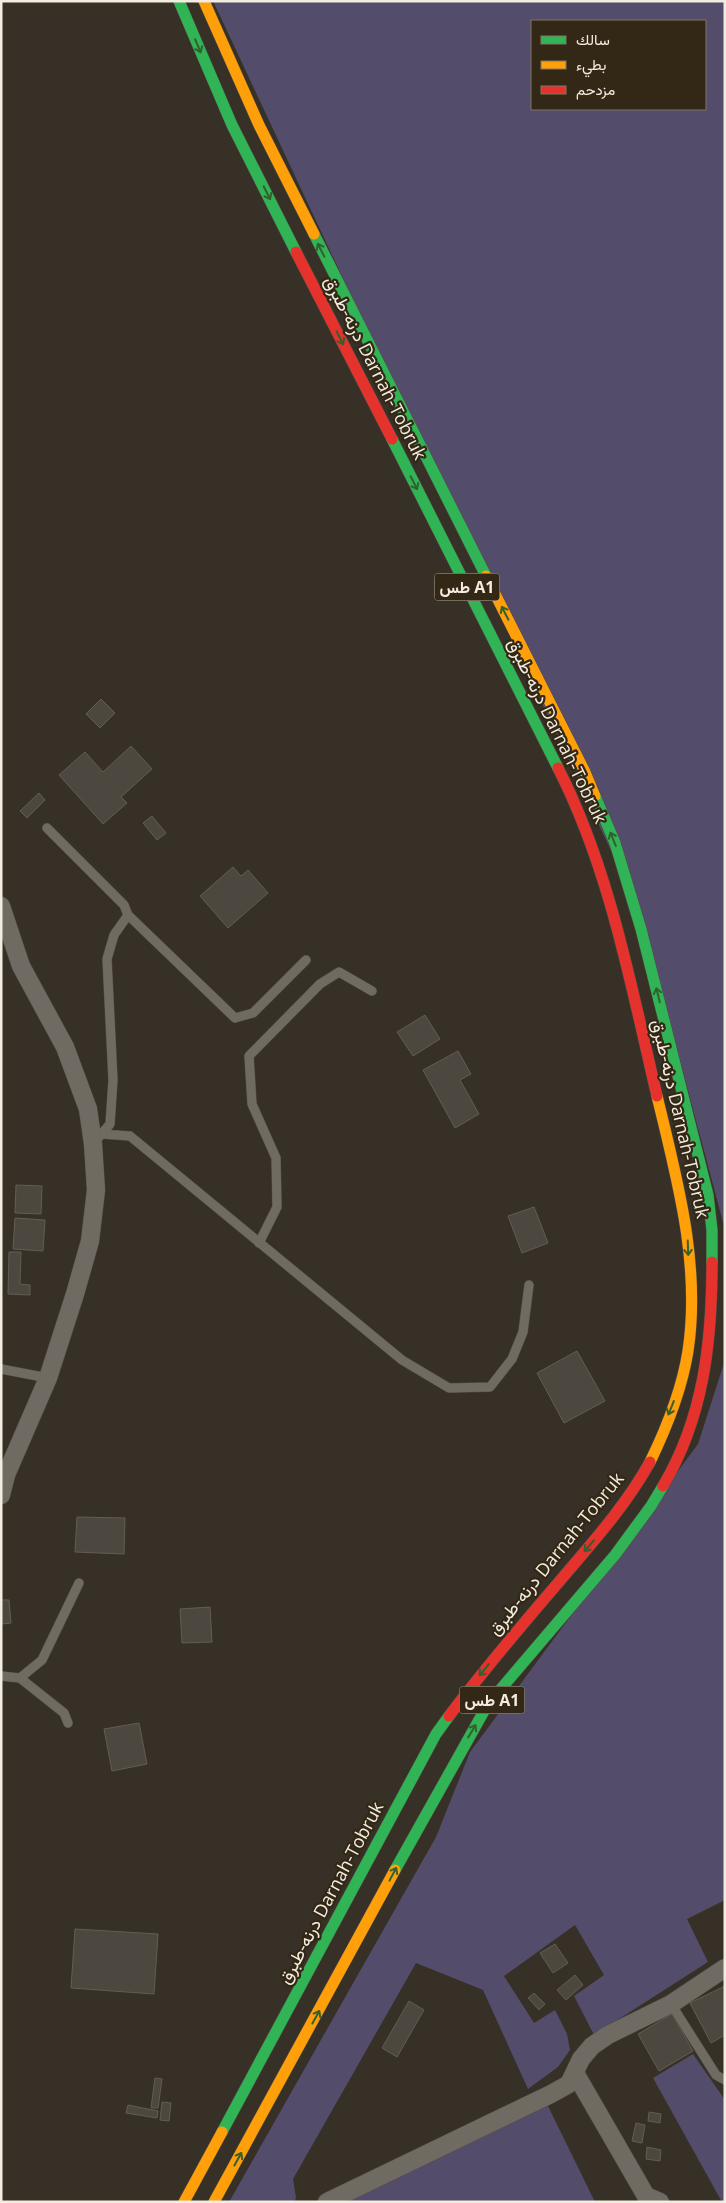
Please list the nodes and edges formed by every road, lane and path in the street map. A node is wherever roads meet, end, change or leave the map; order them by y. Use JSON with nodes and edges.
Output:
{"nodes":[{"id":1,"x":179,"y":1,"type":"edge"},
{"id":2,"x":204,"y":1,"type":"edge"},
{"id":3,"x":47,"y":828,"type":"dead end"},
{"id":4,"x":1,"y":906,"type":"edge"},
{"id":5,"x":128,"y":915,"type":"junction"},
{"id":6,"x":306,"y":960,"type":"dead end"},
{"id":7,"x":372,"y":991,"type":"dead end"},
{"id":8,"x":97,"y":1139,"type":"junction"},
{"id":9,"x":259,"y":1243,"type":"junction"},
{"id":10,"x":529,"y":1285,"type":"dead end"},
{"id":11,"x":1,"y":1369,"type":"edge"},
{"id":12,"x":48,"y":1378,"type":"junction"},
{"id":13,"x":1,"y":1495,"type":"edge"},
{"id":14,"x":79,"y":1583,"type":"dead end"},
{"id":15,"x":1,"y":1676,"type":"edge"},
{"id":16,"x":20,"y":1678,"type":"junction"},
{"id":17,"x":68,"y":1723,"type":"dead end"},
{"id":18,"x":725,"y":1968,"type":"edge"},
{"id":19,"x":671,"y":2004,"type":"junction"},
{"id":20,"x":575,"y":2073,"type":"junction"},
{"id":21,"x":725,"y":2080,"type":"edge"},
{"id":22,"x":184,"y":2202,"type":"edge"},
{"id":23,"x":214,"y":2202,"type":"edge"},
{"id":24,"x":327,"y":2202,"type":"edge"},
{"id":25,"x":660,"y":2202,"type":"edge"}],
"edges":[{"from":1,"to":22,"type":"highway","name":"درنه-طبرق Darnah-Tobruk","number":"طس A1","one_way":true},
{"from":23,"to":2,"type":"highway","name":"درنه-طبرق Darnah-Tobruk","number":"طس A1","one_way":true},
{"from":3,"to":5,"type":"lane"},
{"from":4,"to":8,"type":"street"},
{"from":5,"to":6,"type":"lane"},
{"from":5,"to":8,"type":"lane"},
{"from":7,"to":9,"type":"lane"},
{"from":8,"to":9,"type":"lane"},
{"from":8,"to":12,"type":"street"},
{"from":9,"to":10,"type":"lane"},
{"from":11,"to":12,"type":"lane"},
{"from":12,"to":13,"type":"street"},
{"from":14,"to":16,"type":"lane"},
{"from":15,"to":16,"type":"lane"},
{"from":16,"to":17,"type":"lane"},
{"from":18,"to":19,"type":"street"},
{"from":19,"to":20,"type":"street"},
{"from":19,"to":21,"type":"lane"},
{"from":20,"to":24,"type":"street"},
{"from":20,"to":25,"type":"street"}]}
